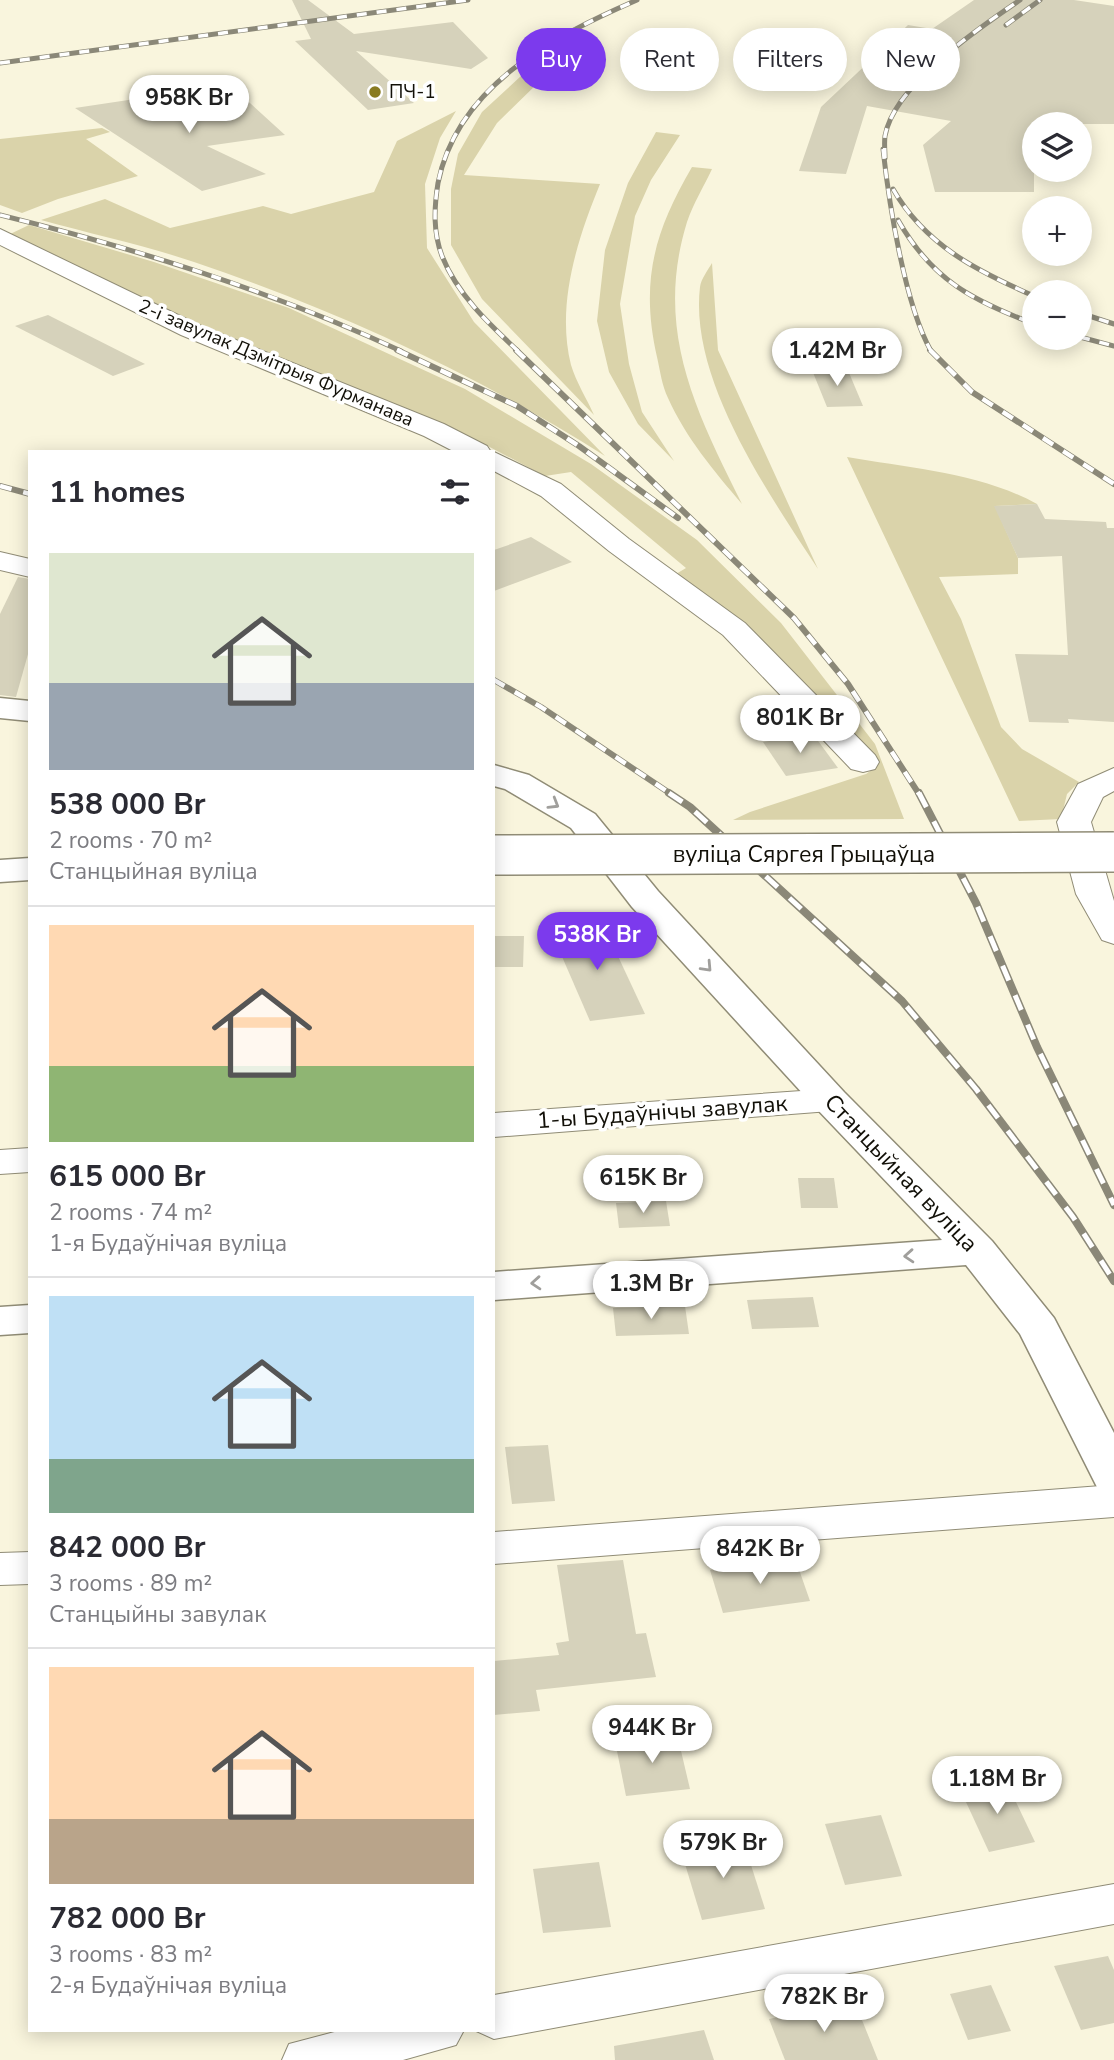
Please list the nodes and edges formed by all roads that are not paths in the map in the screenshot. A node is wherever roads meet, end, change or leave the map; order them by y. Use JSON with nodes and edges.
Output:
{"nodes":[{"id":1,"x":0,"y":236,"type":"edge"},
{"id":2,"x":473,"y":450,"type":"edge"},
{"id":3,"x":495,"y":461,"type":"edge"},
{"id":4,"x":0,"y":561,"type":"edge"},
{"id":5,"x":28,"y":568,"type":"edge"},
{"id":6,"x":0,"y":708,"type":"edge"},
{"id":7,"x":28,"y":711,"type":"edge"},
{"id":8,"x":863,"y":761,"type":"dead end"},
{"id":9,"x":495,"y":775,"type":"edge"},
{"id":10,"x":1114,"y":778,"type":"edge"},
{"id":11,"x":1114,"y":852,"type":"edge"},
{"id":12,"x":495,"y":855,"type":"edge"},
{"id":13,"x":28,"y":869,"type":"edge"},
{"id":14,"x":0,"y":871,"type":"edge"},
{"id":15,"x":1114,"y":933,"type":"edge"},
{"id":16,"x":830,"y":1100,"type":"junction"},
{"id":17,"x":495,"y":1125,"type":"edge"},
{"id":18,"x":28,"y":1160,"type":"edge"},
{"id":19,"x":0,"y":1162,"type":"edge"},
{"id":20,"x":977,"y":1251,"type":"junction"},
{"id":21,"x":495,"y":1286,"type":"edge"},
{"id":22,"x":28,"y":1319,"type":"edge"},
{"id":23,"x":0,"y":1321,"type":"edge"},
{"id":24,"x":1114,"y":1478,"type":"edge"},
{"id":25,"x":1114,"y":1501,"type":"edge"},
{"id":26,"x":495,"y":1548,"type":"edge"},
{"id":27,"x":28,"y":1568,"type":"edge"},
{"id":28,"x":0,"y":1569,"type":"edge"},
{"id":29,"x":1114,"y":1904,"type":"edge"},
{"id":30,"x":495,"y":2017,"type":"edge"},
{"id":31,"x":429,"y":2032,"type":"edge"},
{"id":32,"x":308,"y":2060,"type":"edge"}],
"edges":[{"from":1,"to":2,"type":"street","name":"2-і завулак Дзмітрыя Фурманава"},
{"from":3,"to":8,"type":"street"},
{"from":4,"to":5,"type":"street"},
{"from":6,"to":7,"type":"street"},
{"from":9,"to":16,"type":"street","name":"Станцыйная вуліца","one_way":true},
{"from":10,"to":15,"type":"street"},
{"from":11,"to":12,"type":"street","name":"вуліца Сяргея Грыцаўца","bridge":true},
{"from":13,"to":14,"type":"street"},
{"from":16,"to":17,"type":"street","name":"1-ы Будаўнічы завулак"},
{"from":16,"to":20,"type":"street","name":"Станцыйная вуліца"},
{"from":18,"to":19,"type":"street"},
{"from":20,"to":21,"type":"street","one_way":true},
{"from":20,"to":24,"type":"street","name":"Станцыйная вуліца"},
{"from":22,"to":23,"type":"street"},
{"from":25,"to":26,"type":"street"},
{"from":27,"to":28,"type":"street"},
{"from":29,"to":30,"type":"street"},
{"from":31,"to":32,"type":"street"}]}
